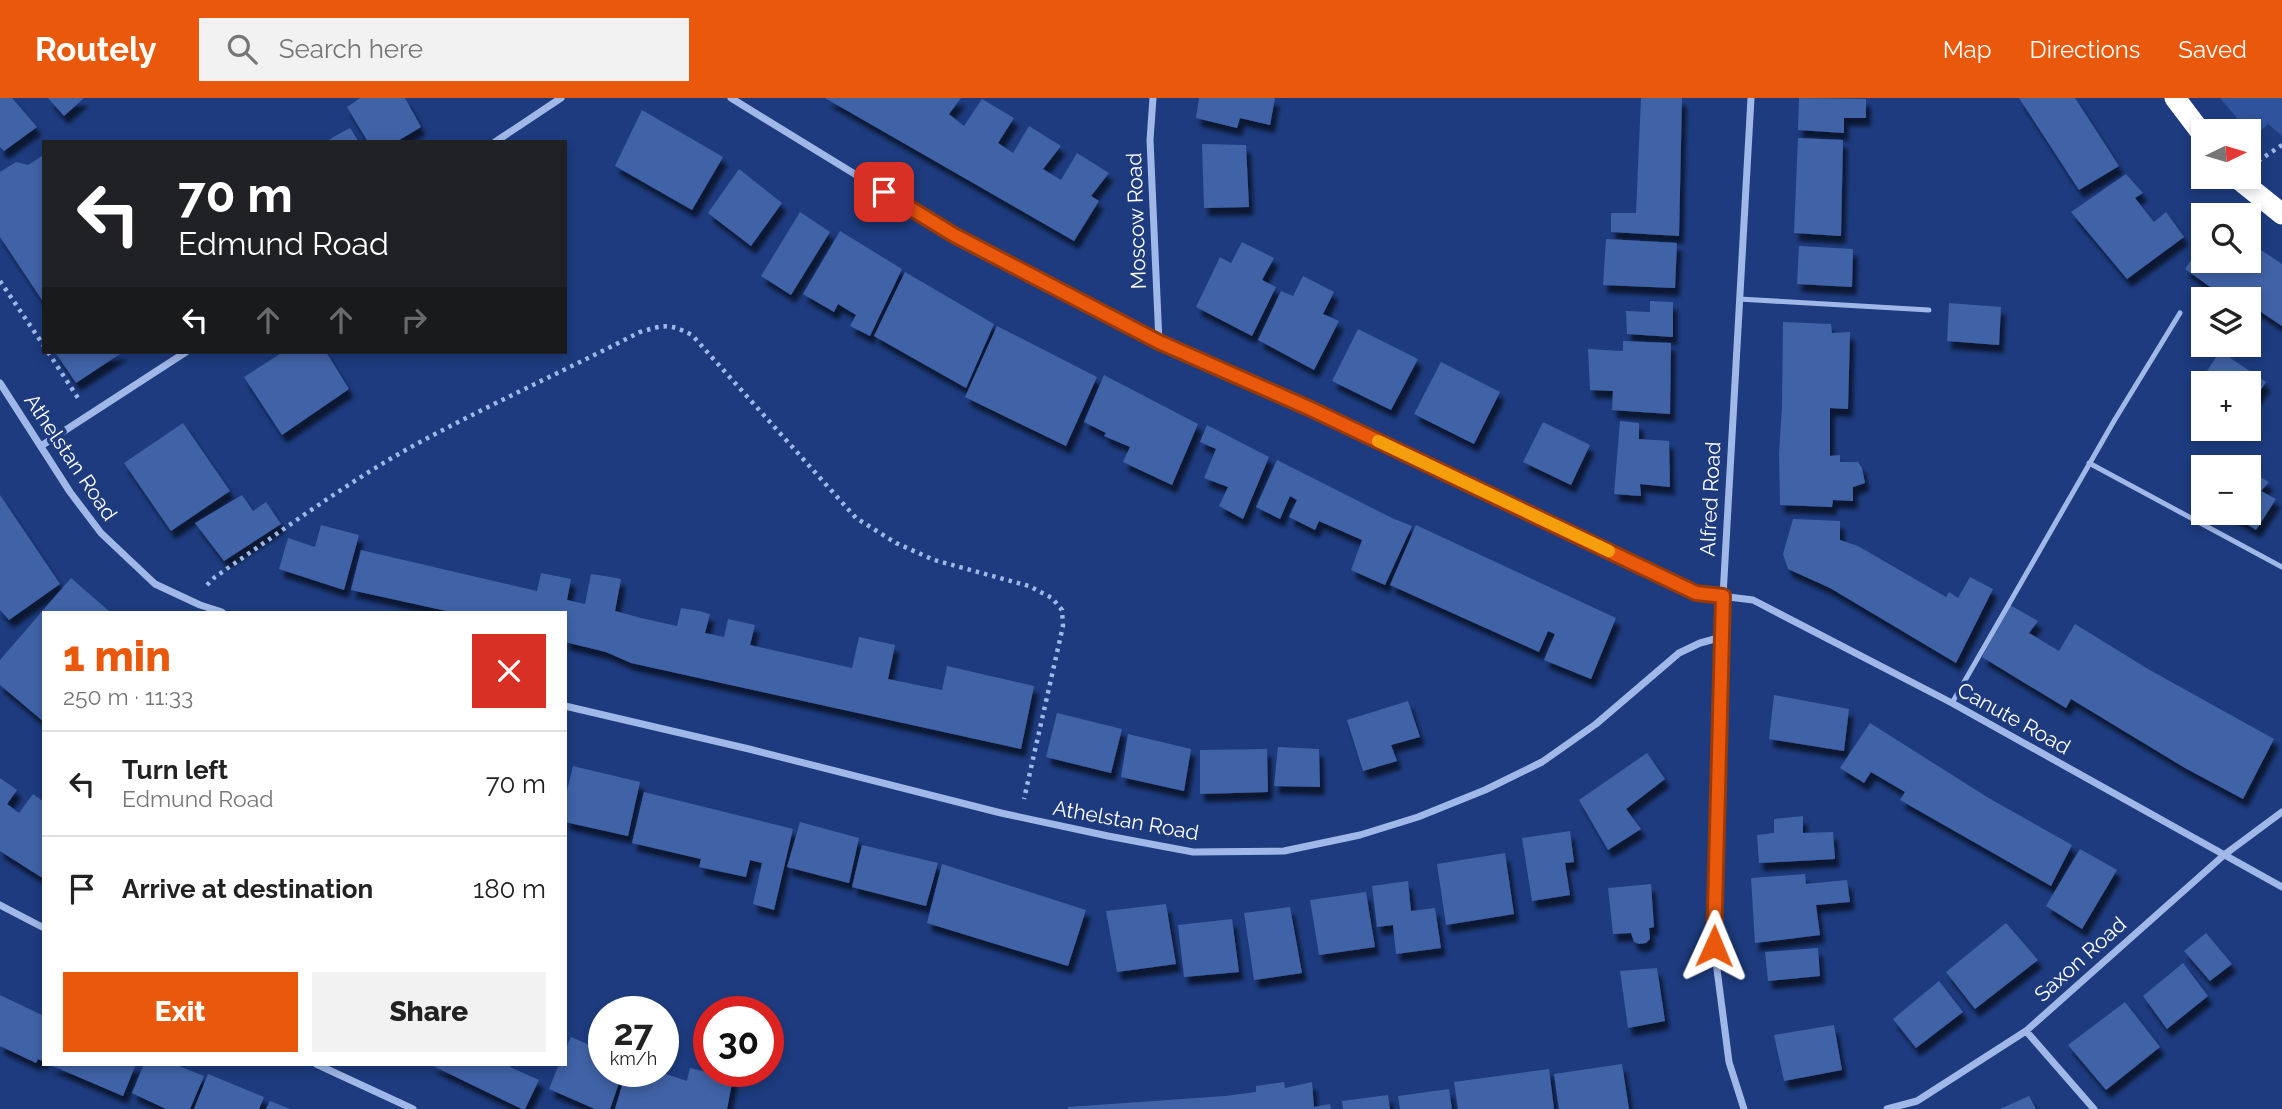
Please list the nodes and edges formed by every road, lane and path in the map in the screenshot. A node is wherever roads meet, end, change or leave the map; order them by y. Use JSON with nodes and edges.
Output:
{"nodes":[{"id":1,"x":561,"y":98,"type":"edge"},
{"id":2,"x":731,"y":98,"type":"edge"},
{"id":3,"x":1153,"y":98,"type":"edge"},
{"id":4,"x":1751,"y":98,"type":"edge"},
{"id":5,"x":2175,"y":98,"type":"edge"},
{"id":6,"x":2191,"y":119,"type":"edge"},
{"id":7,"x":498,"y":140,"type":"edge"},
{"id":8,"x":2282,"y":145,"type":"edge"},
{"id":9,"x":2261,"y":159,"type":"edge"},
{"id":10,"x":2251,"y":189,"type":"edge"},
{"id":11,"x":2282,"y":214,"type":"edge"},
{"id":12,"x":0,"y":281,"type":"edge"},
{"id":13,"x":1740,"y":299,"type":"junction"},
{"id":14,"x":1929,"y":310,"type":"dead end"},
{"id":15,"x":2180,"y":313,"type":"dead end"},
{"id":16,"x":1159,"y":342,"type":"junction"},
{"id":17,"x":42,"y":343,"type":"edge"},
{"id":18,"x":49,"y":354,"type":"edge"},
{"id":19,"x":183,"y":354,"type":"edge"},
{"id":20,"x":0,"y":383,"type":"edge"},
{"id":21,"x":71,"y":387,"type":"dead end"},
{"id":22,"x":41,"y":446,"type":"junction"},
{"id":23,"x":2090,"y":463,"type":"junction"},
{"id":24,"x":2282,"y":567,"type":"edge"},
{"id":25,"x":215,"y":577,"type":"dead end"},
{"id":26,"x":1723,"y":596,"type":"junction"},
{"id":27,"x":218,"y":611,"type":"edge"},
{"id":28,"x":1722,"y":637,"type":"junction"},
{"id":29,"x":1952,"y":703,"type":"junction"},
{"id":30,"x":567,"y":706,"type":"edge"},
{"id":31,"x":2282,"y":811,"type":"edge"},
{"id":32,"x":1020,"y":817,"type":"junction"},
{"id":33,"x":2224,"y":855,"type":"junction"},
{"id":34,"x":2282,"y":887,"type":"edge"},
{"id":35,"x":0,"y":905,"type":"edge"},
{"id":36,"x":42,"y":927,"type":"edge"},
{"id":37,"x":2026,"y":1031,"type":"junction"},
{"id":38,"x":320,"y":1066,"type":"edge"},
{"id":39,"x":413,"y":1109,"type":"edge"},
{"id":40,"x":1744,"y":1109,"type":"edge"},
{"id":41,"x":1887,"y":1109,"type":"edge"},
{"id":42,"x":2094,"y":1109,"type":"edge"}],
"edges":[{"from":1,"to":7,"type":"street"},
{"from":2,"to":16,"type":"street","name":"Canute Road"},
{"from":3,"to":16,"type":"street","name":"Moscow Road"},
{"from":4,"to":13,"type":"street","name":"Alfred Road"},
{"from":5,"to":6,"type":"highway"},
{"from":8,"to":9,"type":"path"},
{"from":10,"to":11,"type":"highway"},
{"from":12,"to":17,"type":"path"},
{"from":13,"to":14,"type":"lane"},
{"from":13,"to":26,"type":"street","name":"Alfred Road"},
{"from":15,"to":23,"type":"lane"},
{"from":16,"to":26,"type":"street","name":"Canute Road"},
{"from":18,"to":21,"type":"path"},
{"from":19,"to":22,"type":"street"},
{"from":20,"to":22,"type":"street","name":"Athelstan Road"},
{"from":22,"to":27,"type":"street","name":"Athelstan Road"},
{"from":23,"to":24,"type":"lane"},
{"from":23,"to":29,"type":"lane"},
{"from":25,"to":32,"type":"path"},
{"from":26,"to":28,"type":"street","name":"Alfred Road"},
{"from":26,"to":29,"type":"street","name":"Canute Road"},
{"from":28,"to":32,"type":"street","name":"Athelstan Road"},
{"from":28,"to":40,"type":"street","name":"Alfred Road"},
{"from":29,"to":33,"type":"street","name":"Canute Road"},
{"from":30,"to":32,"type":"street","name":"Athelstan Road"},
{"from":31,"to":33,"type":"street","name":"Saxon Road"},
{"from":33,"to":34,"type":"street","name":"Canute Road"},
{"from":33,"to":37,"type":"street","name":"Saxon Road"},
{"from":35,"to":36,"type":"street"},
{"from":37,"to":41,"type":"street","name":"Saxon Road"},
{"from":37,"to":42,"type":"street"},
{"from":38,"to":39,"type":"street"}]}
